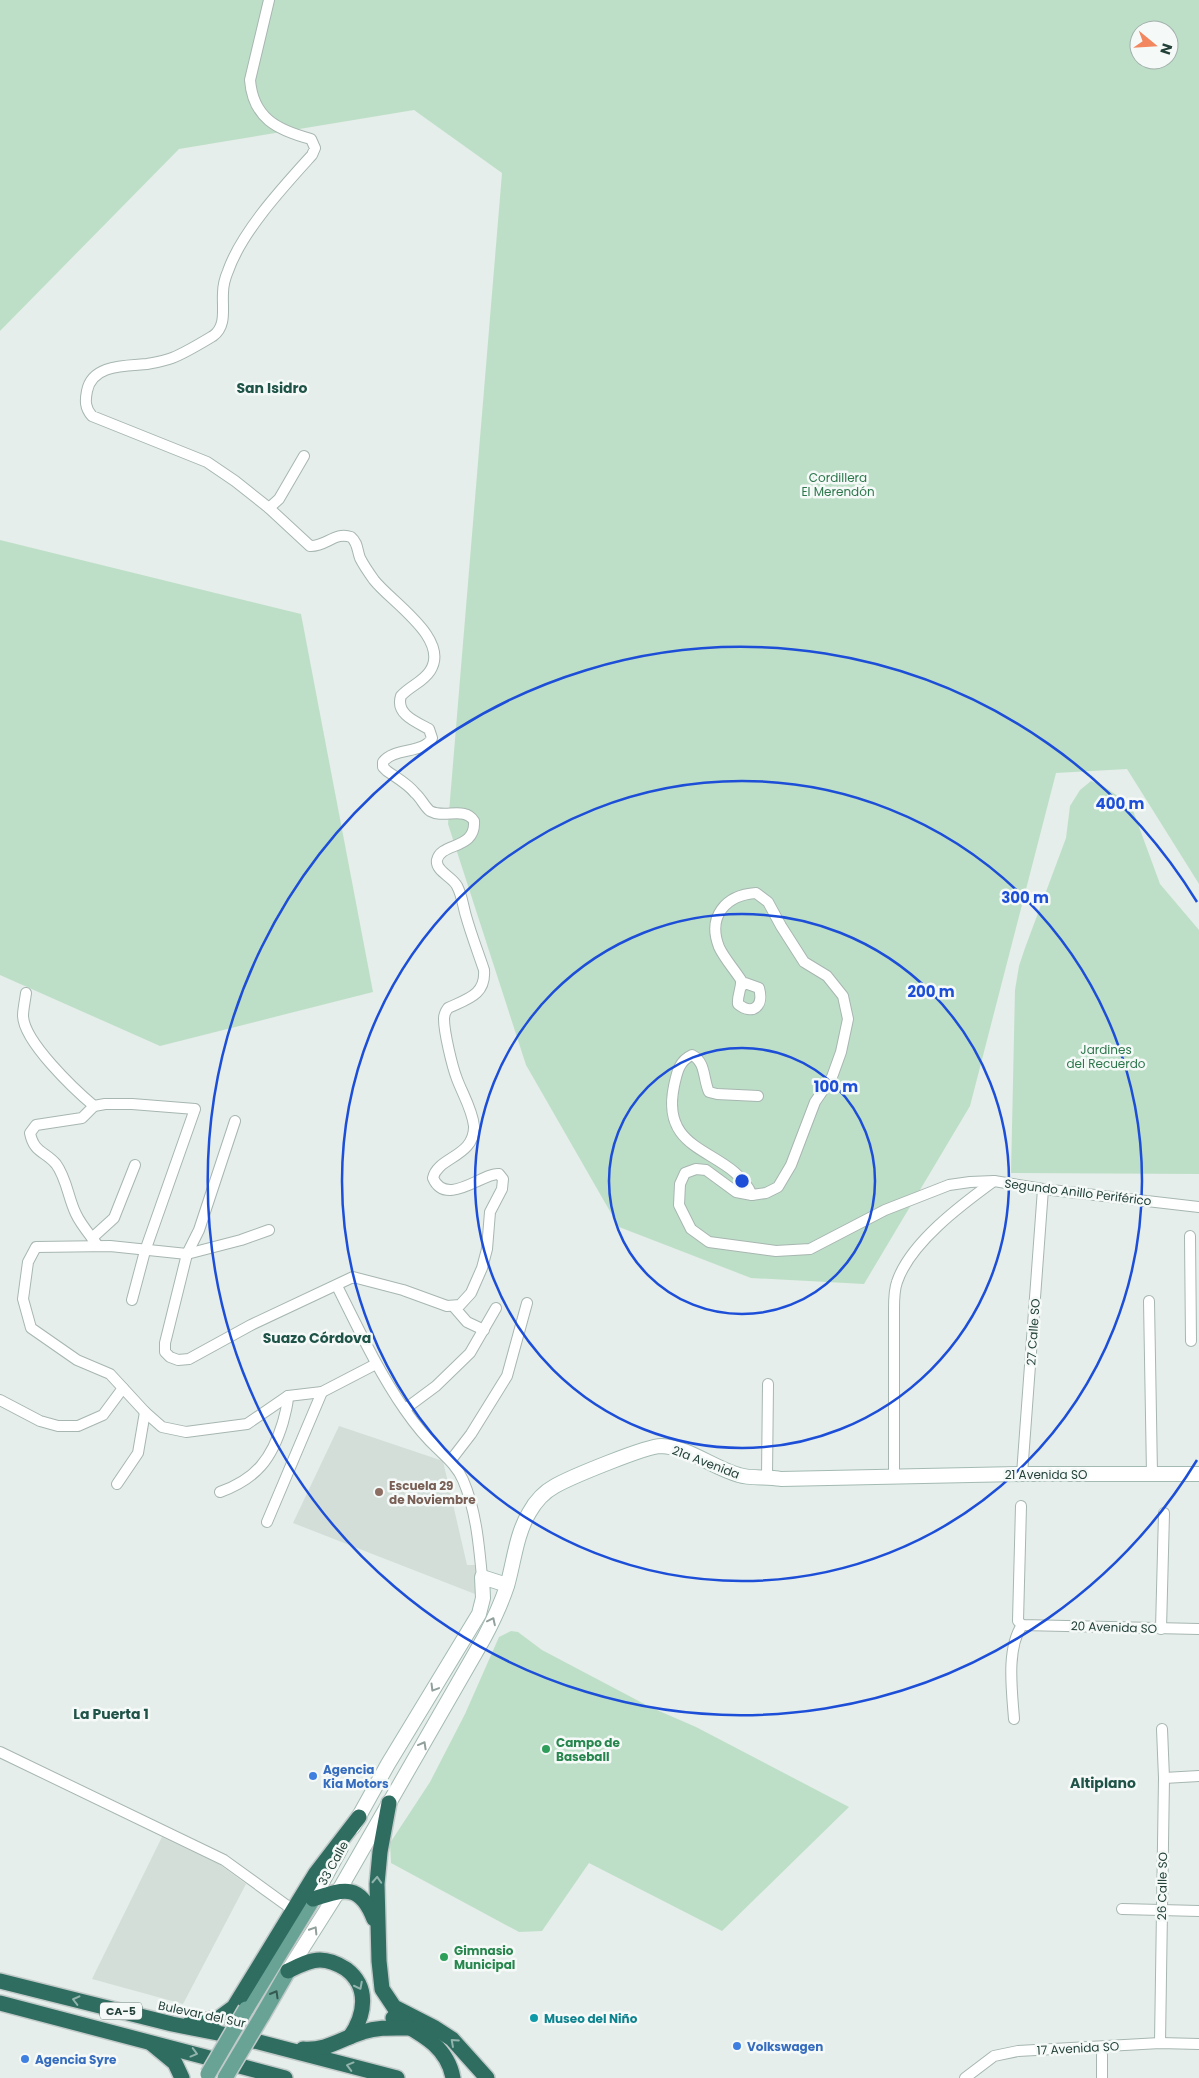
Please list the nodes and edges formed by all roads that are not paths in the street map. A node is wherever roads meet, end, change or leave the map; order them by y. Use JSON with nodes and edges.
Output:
{"nodes":[{"id":1,"x":269,"y":0,"type":"edge"},
{"id":2,"x":304,"y":456,"type":"dead end"},
{"id":3,"x":269,"y":508,"type":"junction"},
{"id":4,"x":742,"y":986,"type":"dead end"},
{"id":5,"x":26,"y":993,"type":"dead end"},
{"id":6,"x":758,"y":1096,"type":"dead end"},
{"id":7,"x":94,"y":1106,"type":"junction"},
{"id":8,"x":235,"y":1121,"type":"dead end"},
{"id":9,"x":134,"y":1165,"type":"dead end"},
{"id":10,"x":994,"y":1181,"type":"junction"},
{"id":11,"x":1043,"y":1189,"type":"junction"},
{"id":12,"x":752,"y":1195,"type":"junction"},
{"id":13,"x":1199,"y":1207,"type":"edge"},
{"id":14,"x":269,"y":1230,"type":"dead end"},
{"id":15,"x":1190,"y":1236,"type":"dead end"},
{"id":16,"x":95,"y":1242,"type":"junction"},
{"id":17,"x":145,"y":1251,"type":"junction"},
{"id":18,"x":187,"y":1254,"type":"junction"},
{"id":19,"x":337,"y":1286,"type":"junction"},
{"id":20,"x":1195,"y":1287,"type":"edge"},
{"id":21,"x":132,"y":1300,"type":"dead end"},
{"id":22,"x":1150,"y":1301,"type":"dead end"},
{"id":23,"x":527,"y":1303,"type":"dead end"},
{"id":24,"x":454,"y":1307,"type":"junction"},
{"id":25,"x":496,"y":1308,"type":"dead end"},
{"id":26,"x":484,"y":1330,"type":"junction"},
{"id":27,"x":1191,"y":1341,"type":"dead end"},
{"id":28,"x":376,"y":1364,"type":"junction"},
{"id":29,"x":768,"y":1384,"type":"dead end"},
{"id":30,"x":123,"y":1388,"type":"junction"},
{"id":31,"x":322,"y":1392,"type":"junction"},
{"id":32,"x":288,"y":1396,"type":"junction"},
{"id":33,"x":0,"y":1400,"type":"edge"},
{"id":34,"x":405,"y":1409,"type":"junction"},
{"id":35,"x":145,"y":1412,"type":"junction"},
{"id":36,"x":451,"y":1460,"type":"junction"},
{"id":37,"x":1022,"y":1474,"type":"junction"},
{"id":38,"x":1152,"y":1474,"type":"junction"},
{"id":39,"x":1199,"y":1474,"type":"edge"},
{"id":40,"x":767,"y":1476,"type":"junction"},
{"id":41,"x":894,"y":1476,"type":"junction"},
{"id":42,"x":117,"y":1484,"type":"dead end"},
{"id":43,"x":220,"y":1492,"type":"dead end"},
{"id":44,"x":1021,"y":1506,"type":"dead end"},
{"id":45,"x":1164,"y":1513,"type":"dead end"},
{"id":46,"x":267,"y":1522,"type":"dead end"},
{"id":47,"x":482,"y":1577,"type":"junction"},
{"id":48,"x":507,"y":1585,"type":"junction"},
{"id":49,"x":1025,"y":1625,"type":"junction"},
{"id":50,"x":1160,"y":1629,"type":"junction"},
{"id":51,"x":1199,"y":1629,"type":"edge"},
{"id":52,"x":459,"y":1647,"type":"junction"},
{"id":53,"x":474,"y":1656,"type":"junction"},
{"id":54,"x":1014,"y":1719,"type":"dead end"},
{"id":55,"x":1162,"y":1729,"type":"dead end"},
{"id":56,"x":0,"y":1752,"type":"edge"},
{"id":57,"x":388,"y":1764,"type":"junction"},
{"id":58,"x":406,"y":1774,"type":"junction"},
{"id":59,"x":1199,"y":1776,"type":"edge"},
{"id":60,"x":1164,"y":1778,"type":"junction"},
{"id":61,"x":390,"y":1803,"type":"junction"},
{"id":62,"x":359,"y":1817,"type":"junction"},
{"id":63,"x":338,"y":1892,"type":"junction"},
{"id":64,"x":313,"y":1899,"type":"junction"},
{"id":65,"x":1122,"y":1909,"type":"dead end"},
{"id":66,"x":293,"y":1910,"type":"junction"},
{"id":67,"x":1162,"y":1911,"type":"junction"},
{"id":68,"x":1199,"y":1911,"type":"edge"},
{"id":69,"x":378,"y":1929,"type":"junction"},
{"id":70,"x":288,"y":1971,"type":"junction"},
{"id":71,"x":0,"y":1981,"type":"edge"},
{"id":72,"x":0,"y":2002,"type":"edge"},
{"id":73,"x":172,"y":2024,"type":"junction"},
{"id":74,"x":410,"y":2028,"type":"junction"},
{"id":75,"x":350,"y":2037,"type":"junction"},
{"id":76,"x":244,"y":2038,"type":"junction"},
{"id":77,"x":147,"y":2040,"type":"junction"},
{"id":78,"x":1160,"y":2043,"type":"junction"},
{"id":79,"x":1199,"y":2044,"type":"edge"},
{"id":80,"x":1102,"y":2055,"type":"dead end"},
{"id":81,"x":271,"y":2076,"type":"edge"},
{"id":82,"x":182,"y":2078,"type":"edge"},
{"id":83,"x":206,"y":2078,"type":"edge"},
{"id":84,"x":225,"y":2078,"type":"edge"},
{"id":85,"x":285,"y":2078,"type":"edge"},
{"id":86,"x":397,"y":2078,"type":"edge"},
{"id":87,"x":453,"y":2078,"type":"edge"},
{"id":88,"x":487,"y":2078,"type":"edge"},
{"id":89,"x":965,"y":2078,"type":"edge"},
{"id":90,"x":1102,"y":2078,"type":"edge"}],
"edges":[{"from":1,"to":3,"type":"street"},
{"from":2,"to":3,"type":"street"},
{"from":3,"to":24,"type":"street"},
{"from":4,"to":12,"type":"street"},
{"from":5,"to":7,"type":"street"},
{"from":6,"to":12,"type":"street"},
{"from":7,"to":16,"type":"street"},
{"from":7,"to":17,"type":"street"},
{"from":8,"to":18,"type":"street"},
{"from":9,"to":16,"type":"street"},
{"from":10,"to":11,"type":"street","name":"Segundo Anillo Periférico"},
{"from":10,"to":12,"type":"street"},
{"from":10,"to":41,"type":"street","name":"Segundo Anillo Periférico"},
{"from":11,"to":13,"type":"street","name":"Segundo Anillo Periférico"},
{"from":11,"to":37,"type":"street","name":"27 Calle SO"},
{"from":14,"to":18,"type":"street"},
{"from":15,"to":20,"type":"street"},
{"from":16,"to":17,"type":"street"},
{"from":16,"to":30,"type":"street"},
{"from":17,"to":18,"type":"street"},
{"from":17,"to":21,"type":"street"},
{"from":18,"to":19,"type":"street"},
{"from":19,"to":24,"type":"street"},
{"from":19,"to":28,"type":"street"},
{"from":20,"to":27,"type":"street"},
{"from":22,"to":38,"type":"street"},
{"from":23,"to":36,"type":"street"},
{"from":24,"to":26,"type":"street"},
{"from":25,"to":26,"type":"street"},
{"from":26,"to":34,"type":"street"},
{"from":28,"to":31,"type":"street"},
{"from":28,"to":34,"type":"street"},
{"from":29,"to":40,"type":"street"},
{"from":30,"to":33,"type":"street"},
{"from":30,"to":35,"type":"street"},
{"from":31,"to":32,"type":"street"},
{"from":31,"to":46,"type":"street"},
{"from":32,"to":35,"type":"street"},
{"from":32,"to":43,"type":"street"},
{"from":34,"to":36,"type":"street"},
{"from":35,"to":42,"type":"street"},
{"from":36,"to":47,"type":"street"},
{"from":37,"to":38,"type":"street","name":"21 Avenida SO"},
{"from":37,"to":41,"type":"street","name":"21 Avenida SO"},
{"from":38,"to":39,"type":"street","name":"21 Avenida SO"},
{"from":40,"to":41,"type":"street","name":"21a Avenida"},
{"from":40,"to":48,"type":"street","name":"21a Avenida"},
{"from":44,"to":49,"type":"street"},
{"from":45,"to":50,"type":"street"},
{"from":47,"to":48,"type":"street"},
{"from":47,"to":52,"type":"street","name":"33 Calle"},
{"from":53,"to":48,"type":"street","one_way":true},
{"from":49,"to":50,"type":"street","name":"20 Avenida SO"},
{"from":49,"to":54,"type":"street"},
{"from":50,"to":51,"type":"street","name":"20 Avenida SO"},
{"from":52,"to":53,"type":"street"},
{"from":52,"to":57,"type":"street","name":"33 Calle","one_way":true},
{"from":58,"to":53,"type":"street","name":"33 Calle","one_way":true},
{"from":55,"to":60,"type":"street","name":"26 Calle SO"},
{"from":56,"to":66,"type":"street"},
{"from":57,"to":58,"type":"street"},
{"from":57,"to":62,"type":"street","name":"33 Calle"},
{"from":58,"to":61,"type":"street","name":"33 Calle"},
{"from":59,"to":60,"type":"street"},
{"from":60,"to":67,"type":"street","name":"26 Calle SO"},
{"from":61,"to":63,"type":"street","name":"33 Calle"},
{"from":69,"to":61,"type":"highway","one_way":true},
{"from":62,"to":64,"type":"street","name":"33 Calle"},
{"from":62,"to":66,"type":"highway"},
{"from":63,"to":64,"type":"highway"},
{"from":63,"to":69,"type":"highway"},
{"from":70,"to":63,"type":"street","name":"33 Calle","one_way":true},
{"from":64,"to":83,"type":"main road","name":"33 Calle","bridge":true},
{"from":65,"to":67,"type":"street"},
{"from":66,"to":73,"type":"highway"},
{"from":67,"to":68,"type":"street"},
{"from":67,"to":78,"type":"street","name":"26 Calle SO"},
{"from":69,"to":74,"type":"highway"},
{"from":88,"to":69,"type":"highway","one_way":true},
{"from":70,"to":75,"type":"highway","one_way":true},
{"from":84,"to":70,"type":"main road","name":"33 Calle","one_way":true,"bridge":true},
{"from":73,"to":71,"type":"highway","name":"Bulevar del Sur","number":"CA-5","one_way":true},
{"from":72,"to":77,"type":"highway","number":"CA-5"},
{"from":73,"to":76,"type":"highway","name":"Bulevar del Sur","number":"CA-5"},
{"from":74,"to":75,"type":"highway"},
{"from":74,"to":87,"type":"highway"},
{"from":75,"to":76,"type":"highway"},
{"from":86,"to":76,"type":"highway","name":"Bulevar del Sur","number":"CA-5","one_way":true},
{"from":77,"to":81,"type":"highway","number":"CA-5","one_way":true},
{"from":77,"to":82,"type":"highway"},
{"from":78,"to":79,"type":"street","name":"17 Avenida SO"},
{"from":78,"to":89,"type":"street","name":"17 Avenida SO"},
{"from":80,"to":90,"type":"street"},
{"from":81,"to":85,"type":"highway","number":"CA-5"}]}
